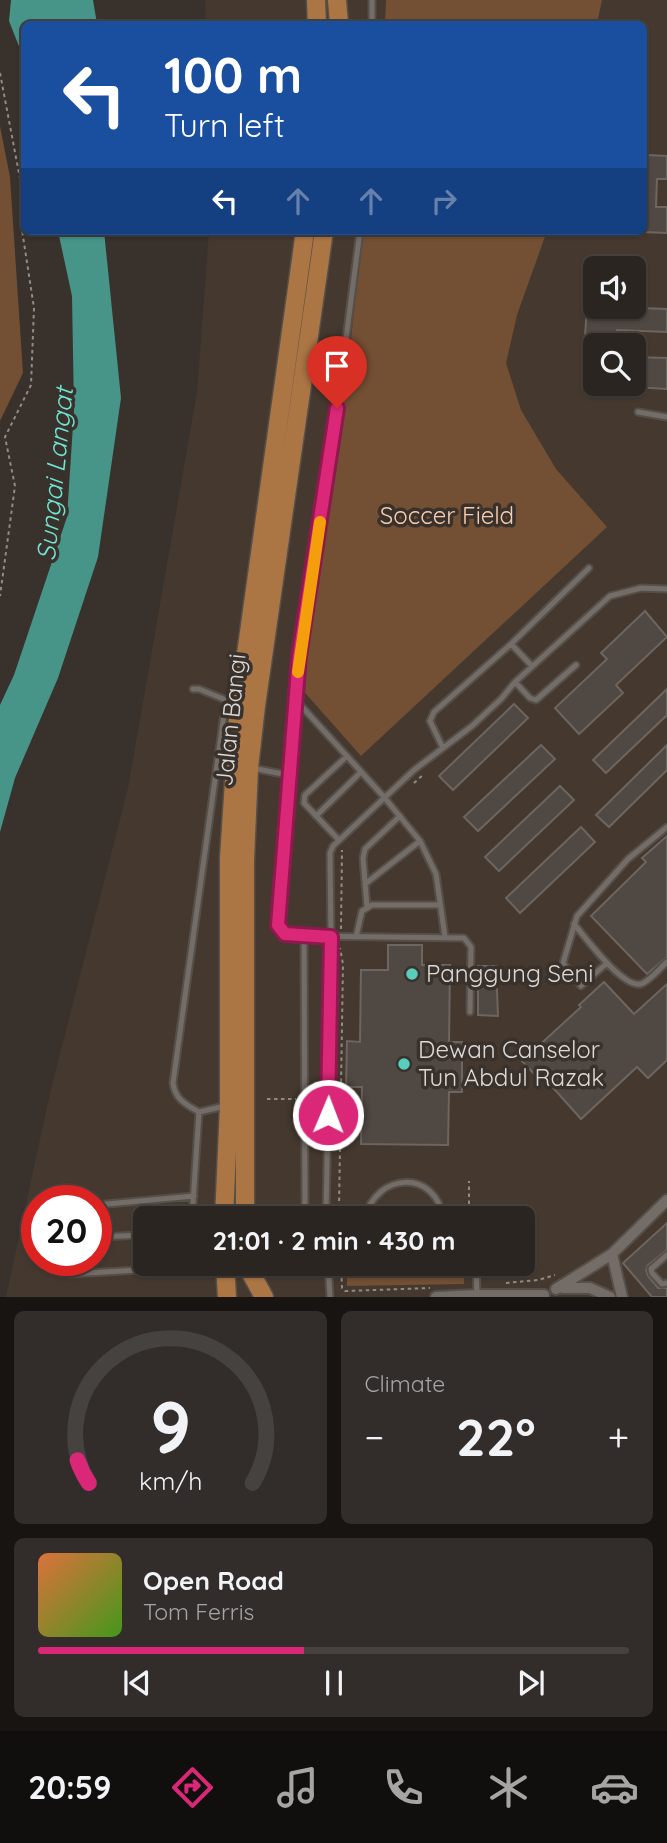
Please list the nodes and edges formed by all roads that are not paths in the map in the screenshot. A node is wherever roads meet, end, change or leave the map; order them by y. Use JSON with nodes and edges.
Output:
{"nodes":[{"id":1,"x":316,"y":0,"type":"edge"},
{"id":2,"x":337,"y":0,"type":"edge"},
{"id":3,"x":372,"y":0,"type":"edge"},
{"id":4,"x":317,"y":21,"type":"edge"},
{"id":5,"x":339,"y":21,"type":"edge"},
{"id":6,"x":372,"y":21,"type":"edge"},
{"id":7,"x":304,"y":235,"type":"edge"},
{"id":8,"x":323,"y":235,"type":"edge"},
{"id":9,"x":359,"y":235,"type":"edge"},
{"id":10,"x":638,"y":412,"type":"dead end"},
{"id":11,"x":667,"y":416,"type":"edge"},
{"id":12,"x":589,"y":568,"type":"dead end"},
{"id":13,"x":667,"y":589,"type":"edge"},
{"id":14,"x":511,"y":644,"type":"junction"},
{"id":15,"x":576,"y":665,"type":"dead end"},
{"id":16,"x":532,"y":666,"type":"junction"},
{"id":17,"x":515,"y":682,"type":"junction"},
{"id":18,"x":192,"y":690,"type":"dead end"},
{"id":19,"x":295,"y":699,"type":"junction"},
{"id":20,"x":232,"y":702,"type":"junction"},
{"id":21,"x":443,"y":748,"type":"junction"},
{"id":22,"x":346,"y":756,"type":"junction"},
{"id":23,"x":249,"y":768,"type":"junction"},
{"id":24,"x":362,"y":772,"type":"junction"},
{"id":25,"x":288,"y":775,"type":"junction"},
{"id":26,"x":384,"y":797,"type":"junction"},
{"id":27,"x":316,"y":816,"type":"junction"},
{"id":28,"x":400,"y":816,"type":"junction"},
{"id":29,"x":667,"y":827,"type":"edge"},
{"id":30,"x":338,"y":839,"type":"junction"},
{"id":31,"x":420,"y":841,"type":"junction"},
{"id":32,"x":365,"y":884,"type":"junction"},
{"id":33,"x":440,"y":905,"type":"junction"},
{"id":34,"x":366,"y":907,"type":"junction"},
{"id":35,"x":574,"y":924,"type":"junction"},
{"id":36,"x":304,"y":936,"type":"junction"},
{"id":37,"x":331,"y":937,"type":"junction"},
{"id":38,"x":356,"y":937,"type":"junction"},
{"id":39,"x":445,"y":937,"type":"junction"},
{"id":40,"x":667,"y":962,"type":"edge"},
{"id":41,"x":607,"y":963,"type":"junction"},
{"id":42,"x":470,"y":1012,"type":"dead end"},
{"id":43,"x":229,"y":1105,"type":"junction"},
{"id":44,"x":199,"y":1112,"type":"junction"},
{"id":45,"x":194,"y":1196,"type":"junction"},
{"id":46,"x":667,"y":1200,"type":"edge"},
{"id":47,"x":112,"y":1204,"type":"edge"},
{"id":48,"x":193,"y":1206,"type":"edge"},
{"id":49,"x":225,"y":1206,"type":"edge"},
{"id":50,"x":245,"y":1206,"type":"edge"},
{"id":51,"x":305,"y":1206,"type":"edge"},
{"id":52,"x":326,"y":1206,"type":"edge"},
{"id":53,"x":368,"y":1206,"type":"edge"},
{"id":54,"x":440,"y":1206,"type":"edge"},
{"id":55,"x":133,"y":1235,"type":"edge"},
{"id":56,"x":112,"y":1236,"type":"edge"},
{"id":57,"x":612,"y":1254,"type":"junction"},
{"id":58,"x":667,"y":1255,"type":"edge"},
{"id":59,"x":133,"y":1270,"type":"edge"},
{"id":60,"x":112,"y":1272,"type":"edge"},
{"id":61,"x":246,"y":1276,"type":"edge"},
{"id":62,"x":253,"y":1276,"type":"edge"},
{"id":63,"x":329,"y":1276,"type":"edge"},
{"id":64,"x":476,"y":1276,"type":"edge"},
{"id":65,"x":226,"y":1280,"type":"edge"},
{"id":66,"x":667,"y":1283,"type":"edge"},
{"id":67,"x":556,"y":1289,"type":"junction"},
{"id":68,"x":438,"y":1292,"type":"edge"},
{"id":69,"x":477,"y":1296,"type":"edge"},
{"id":70,"x":542,"y":1296,"type":"edge"},
{"id":71,"x":213,"y":1297,"type":"edge"},
{"id":72,"x":246,"y":1297,"type":"edge"},
{"id":73,"x":264,"y":1297,"type":"edge"},
{"id":74,"x":330,"y":1297,"type":"edge"},
{"id":75,"x":610,"y":1297,"type":"edge"},
{"id":76,"x":622,"y":1297,"type":"edge"}],
"edges":[{"from":1,"to":4,"type":"main road"},
{"from":2,"to":5,"type":"main road"},
{"from":3,"to":6,"type":"lane"},
{"from":7,"to":20,"type":"main road","name":"Jalan Bangi"},
{"from":8,"to":23,"type":"main road","name":"Jalan Bangi"},
{"from":9,"to":19,"type":"lane"},
{"from":10,"to":11,"type":"lane"},
{"from":12,"to":14,"type":"lane"},
{"from":13,"to":16,"type":"lane"},
{"from":14,"to":16,"type":"lane"},
{"from":14,"to":21,"type":"lane"},
{"from":15,"to":17,"type":"lane"},
{"from":16,"to":17,"type":"lane"},
{"from":17,"to":21,"type":"lane"},
{"from":18,"to":20,"type":"lane"},
{"from":19,"to":22,"type":"lane"},
{"from":19,"to":25,"type":"lane"},
{"from":20,"to":43,"type":"main road","name":"Jalan Bangi"},
{"from":20,"to":44,"type":"lane"},
{"from":21,"to":26,"type":"lane"},
{"from":22,"to":24,"type":"lane"},
{"from":22,"to":27,"type":"lane"},
{"from":23,"to":25,"type":"lane"},
{"from":23,"to":50,"type":"main road","name":"Jalan Bangi"},
{"from":24,"to":26,"type":"lane"},
{"from":24,"to":27,"type":"lane"},
{"from":25,"to":36,"type":"lane"},
{"from":26,"to":28,"type":"lane"},
{"from":26,"to":30,"type":"lane"},
{"from":27,"to":30,"type":"lane"},
{"from":28,"to":31,"type":"lane"},
{"from":28,"to":32,"type":"lane"},
{"from":29,"to":35,"type":"lane"},
{"from":30,"to":37,"type":"lane"},
{"from":31,"to":32,"type":"lane"},
{"from":31,"to":33,"type":"lane"},
{"from":32,"to":34,"type":"lane"},
{"from":33,"to":34,"type":"lane"},
{"from":33,"to":39,"type":"lane"},
{"from":34,"to":38,"type":"lane"},
{"from":35,"to":41,"type":"lane"},
{"from":35,"to":41,"type":"lane"},
{"from":36,"to":37,"type":"lane"},
{"from":36,"to":51,"type":"lane"},
{"from":37,"to":38,"type":"lane"},
{"from":37,"to":52,"type":"lane"},
{"from":38,"to":39,"type":"lane"},
{"from":39,"to":42,"type":"lane"},
{"from":40,"to":41,"type":"lane"},
{"from":43,"to":44,"type":"lane"},
{"from":43,"to":49,"type":"main road","name":"Jalan Bangi"},
{"from":44,"to":45,"type":"lane"},
{"from":45,"to":47,"type":"lane"},
{"from":45,"to":48,"type":"lane"},
{"from":46,"to":57,"type":"street"},
{"from":53,"to":54,"type":"lane"},
{"from":55,"to":56,"type":"lane"},
{"from":57,"to":67,"type":"street"},
{"from":57,"to":76,"type":"street"},
{"from":58,"to":66,"type":"lane"},
{"from":59,"to":60,"type":"lane"},
{"from":61,"to":72,"type":"main road"},
{"from":62,"to":73,"type":"main road"},
{"from":63,"to":74,"type":"lane"},
{"from":64,"to":69,"type":"lane"},
{"from":65,"to":71,"type":"main road"},
{"from":67,"to":70,"type":"street"},
{"from":67,"to":75,"type":"street"},
{"from":68,"to":69,"type":"street"},
{"from":69,"to":70,"type":"street"}]}
